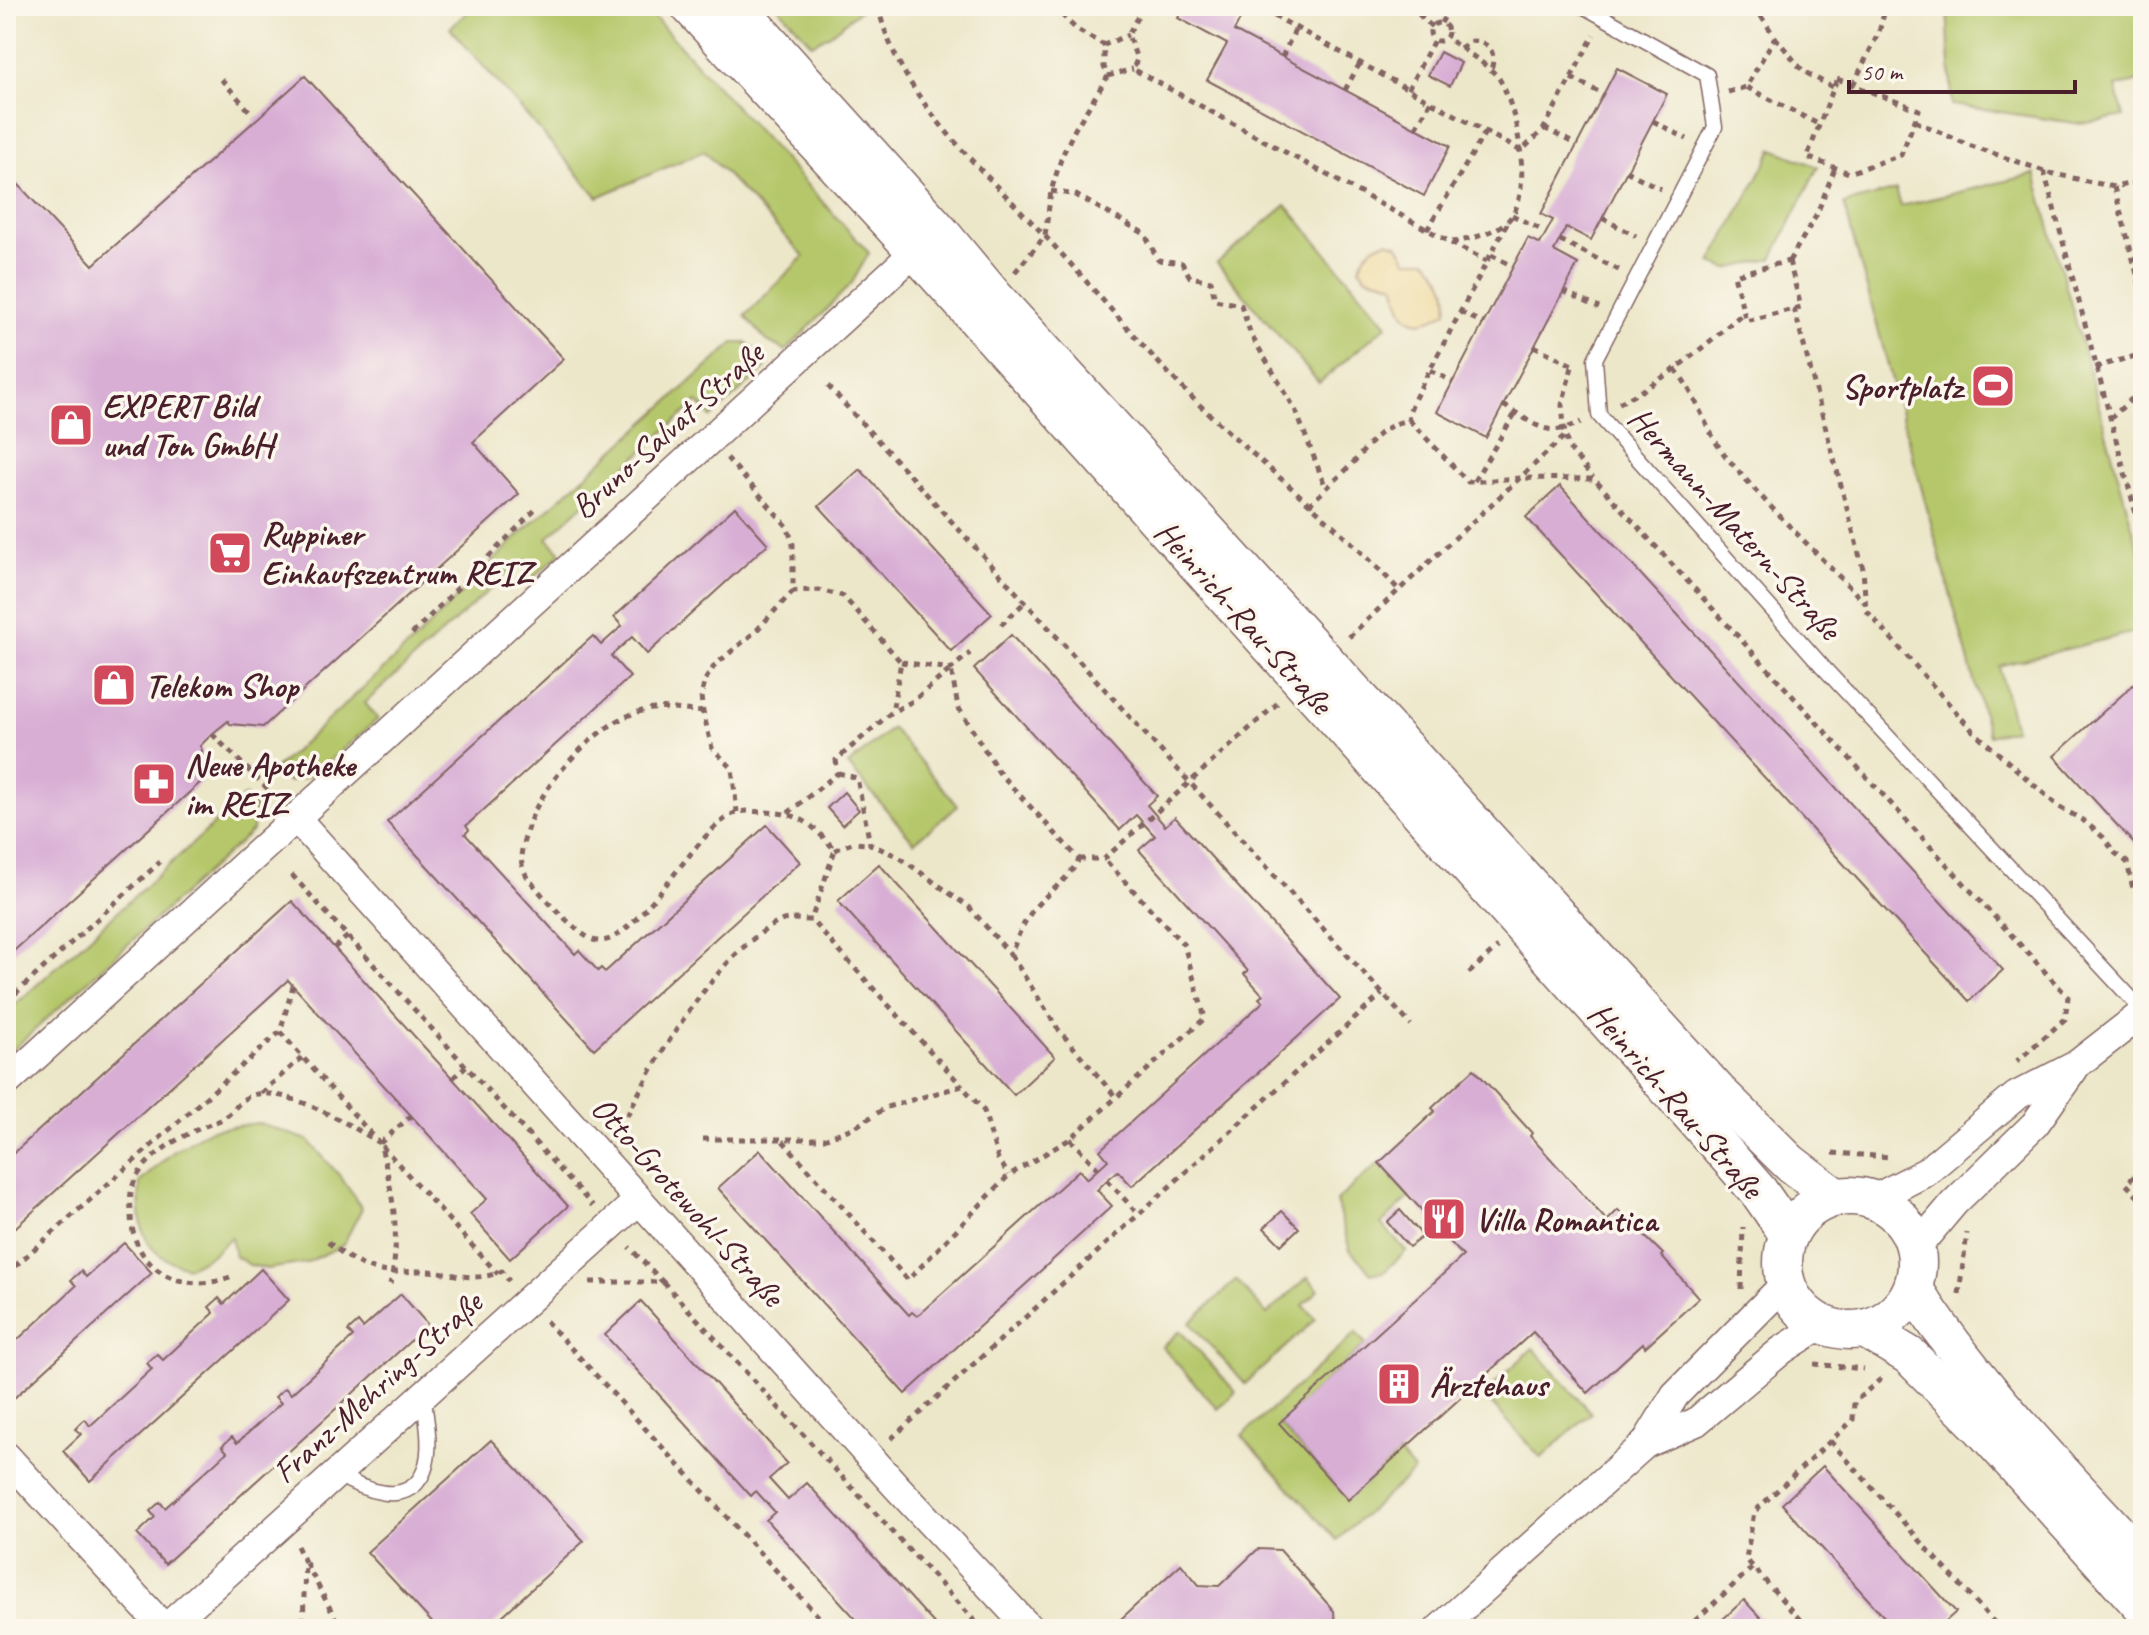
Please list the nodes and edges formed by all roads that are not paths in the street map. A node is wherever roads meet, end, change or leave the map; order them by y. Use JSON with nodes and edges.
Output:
{"nodes":[{"id":1,"x":690,"y":6,"type":"edge"},
{"id":2,"x":736,"y":6,"type":"edge"},
{"id":3,"x":1583,"y":6,"type":"edge"},
{"id":4,"x":916,"y":251,"type":"junction"},
{"id":5,"x":296,"y":818,"type":"junction"},
{"id":6,"x":2143,"y":1012,"type":"edge"},
{"id":7,"x":2076,"y":1065,"type":"junction"},
{"id":8,"x":6,"y":1083,"type":"edge"},
{"id":9,"x":1835,"y":1197,"type":"junction"},
{"id":10,"x":1874,"y":1199,"type":"junction"},
{"id":11,"x":639,"y":1200,"type":"junction"},
{"id":12,"x":1789,"y":1235,"type":"junction"},
{"id":13,"x":1917,"y":1247,"type":"junction"},
{"id":14,"x":1786,"y":1283,"type":"junction"},
{"id":15,"x":1913,"y":1288,"type":"junction"},
{"id":16,"x":1823,"y":1324,"type":"junction"},
{"id":17,"x":1865,"y":1329,"type":"junction"},
{"id":18,"x":423,"y":1395,"type":"junction"},
{"id":19,"x":1645,"y":1444,"type":"junction"},
{"id":20,"x":6,"y":1456,"type":"edge"},
{"id":21,"x":336,"y":1473,"type":"junction"},
{"id":22,"x":2143,"y":1561,"type":"edge"},
{"id":23,"x":2143,"y":1607,"type":"edge"},
{"id":24,"x":165,"y":1629,"type":"edge"},
{"id":25,"x":1030,"y":1629,"type":"edge"},
{"id":26,"x":1439,"y":1629,"type":"edge"}],
"edges":[{"from":1,"to":4,"type":"main road","name":"Heinrich-Rau-Straße"},
{"from":2,"to":9,"type":"main road","name":"Heinrich-Rau-Straße"},
{"from":3,"to":6,"type":"lane","name":"Hermann-Matern-Straße"},
{"from":4,"to":5,"type":"street","name":"Bruno-Salvat-Straße"},
{"from":4,"to":12,"type":"main road","name":"Heinrich-Rau-Straße"},
{"from":5,"to":8,"type":"street","name":"Bruno-Salvat-Straße"},
{"from":5,"to":11,"type":"street","name":"Otto-Grotewohl-Straße"},
{"from":6,"to":7,"type":"street"},
{"from":7,"to":10,"type":"street"},
{"from":7,"to":13,"type":"street"},
{"from":9,"to":10,"type":"main road"},
{"from":9,"to":12,"type":"main road"},
{"from":10,"to":13,"type":"main road"},
{"from":11,"to":18,"type":"street","name":"Franz-Mehring-Straße"},
{"from":11,"to":25,"type":"street","name":"Otto-Grotewohl-Straße"},
{"from":12,"to":14,"type":"main road"},
{"from":13,"to":15,"type":"main road"},
{"from":14,"to":16,"type":"main road"},
{"from":14,"to":19,"type":"street"},
{"from":15,"to":17,"type":"main road"},
{"from":15,"to":22,"type":"main road"},
{"from":16,"to":17,"type":"main road"},
{"from":16,"to":19,"type":"street"},
{"from":17,"to":23,"type":"main road"},
{"from":18,"to":21,"type":"street","name":"Franz-Mehring-Straße"},
{"from":18,"to":21,"type":"lane"},
{"from":19,"to":26,"type":"street"},
{"from":20,"to":24,"type":"street","name":"Franz-Mehring-Straße"},
{"from":21,"to":24,"type":"street","name":"Franz-Mehring-Straße"}]}
